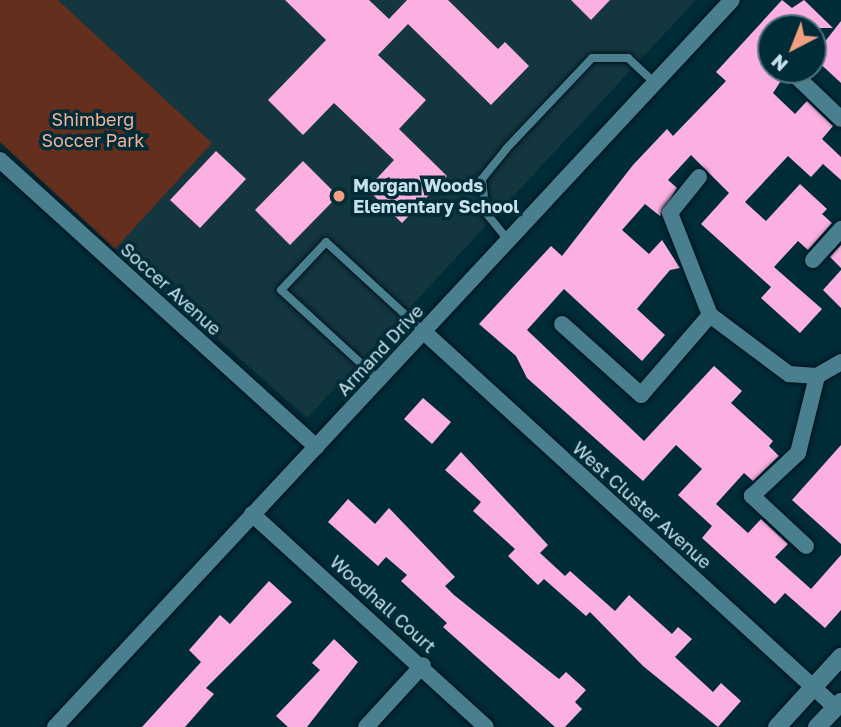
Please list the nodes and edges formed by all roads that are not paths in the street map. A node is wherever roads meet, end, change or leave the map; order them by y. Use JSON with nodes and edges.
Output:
{"nodes":[{"id":1,"x":724,"y":3,"type":"edge"},
{"id":2,"x":654,"y":82,"type":"junction"},
{"id":3,"x":804,"y":84,"type":"edge"},
{"id":4,"x":841,"y":119,"type":"edge"},
{"id":5,"x":0,"y":160,"type":"edge"},
{"id":6,"x":699,"y":177,"type":"dead end"},
{"id":7,"x":841,"y":229,"type":"edge"},
{"id":8,"x":508,"y":240,"type":"junction"},
{"id":9,"x":813,"y":260,"type":"dead end"},
{"id":10,"x":710,"y":315,"type":"junction"},
{"id":11,"x":562,"y":324,"type":"dead end"},
{"id":12,"x":423,"y":331,"type":"junction"},
{"id":13,"x":841,"y":362,"type":"edge"},
{"id":14,"x":817,"y":376,"type":"junction"},
{"id":15,"x":379,"y":380,"type":"junction"},
{"id":16,"x":316,"y":447,"type":"junction"},
{"id":17,"x":252,"y":514,"type":"junction"},
{"id":18,"x":806,"y":546,"type":"dead end"},
{"id":19,"x":841,"y":657,"type":"edge"},
{"id":20,"x":423,"y":665,"type":"junction"},
{"id":21,"x":813,"y":687,"type":"junction"},
{"id":22,"x":838,"y":704,"type":"edge"},
{"id":23,"x":55,"y":727,"type":"edge"},
{"id":24,"x":366,"y":727,"type":"edge"},
{"id":25,"x":486,"y":727,"type":"edge"},
{"id":26,"x":777,"y":727,"type":"edge"},
{"id":27,"x":817,"y":727,"type":"edge"}],
"edges":[{"from":1,"to":2,"type":"street","name":"Armand Drive"},
{"from":2,"to":8,"type":"street","name":"Armand Drive"},
{"from":2,"to":8,"type":"lane"},
{"from":3,"to":4,"type":"street"},
{"from":5,"to":16,"type":"street","name":"Soccer Avenue"},
{"from":6,"to":10,"type":"street"},
{"from":7,"to":9,"type":"street"},
{"from":8,"to":12,"type":"street","name":"Armand Drive"},
{"from":10,"to":11,"type":"street"},
{"from":10,"to":14,"type":"street"},
{"from":12,"to":15,"type":"street","name":"Armand Drive"},
{"from":12,"to":15,"type":"lane"},
{"from":12,"to":21,"type":"street","name":"West Cluster Avenue"},
{"from":13,"to":14,"type":"street"},
{"from":14,"to":18,"type":"street"},
{"from":15,"to":16,"type":"street","name":"Armand Drive"},
{"from":16,"to":17,"type":"street","name":"Armand Drive"},
{"from":17,"to":20,"type":"street","name":"Woodhall Court"},
{"from":17,"to":23,"type":"street","name":"Armand Drive"},
{"from":19,"to":21,"type":"main road"},
{"from":20,"to":24,"type":"street"},
{"from":20,"to":25,"type":"street","name":"Woodhall Court"},
{"from":21,"to":22,"type":"street","name":"West Cluster Avenue"},
{"from":21,"to":26,"type":"main road"},
{"from":22,"to":27,"type":"main road"}]}
